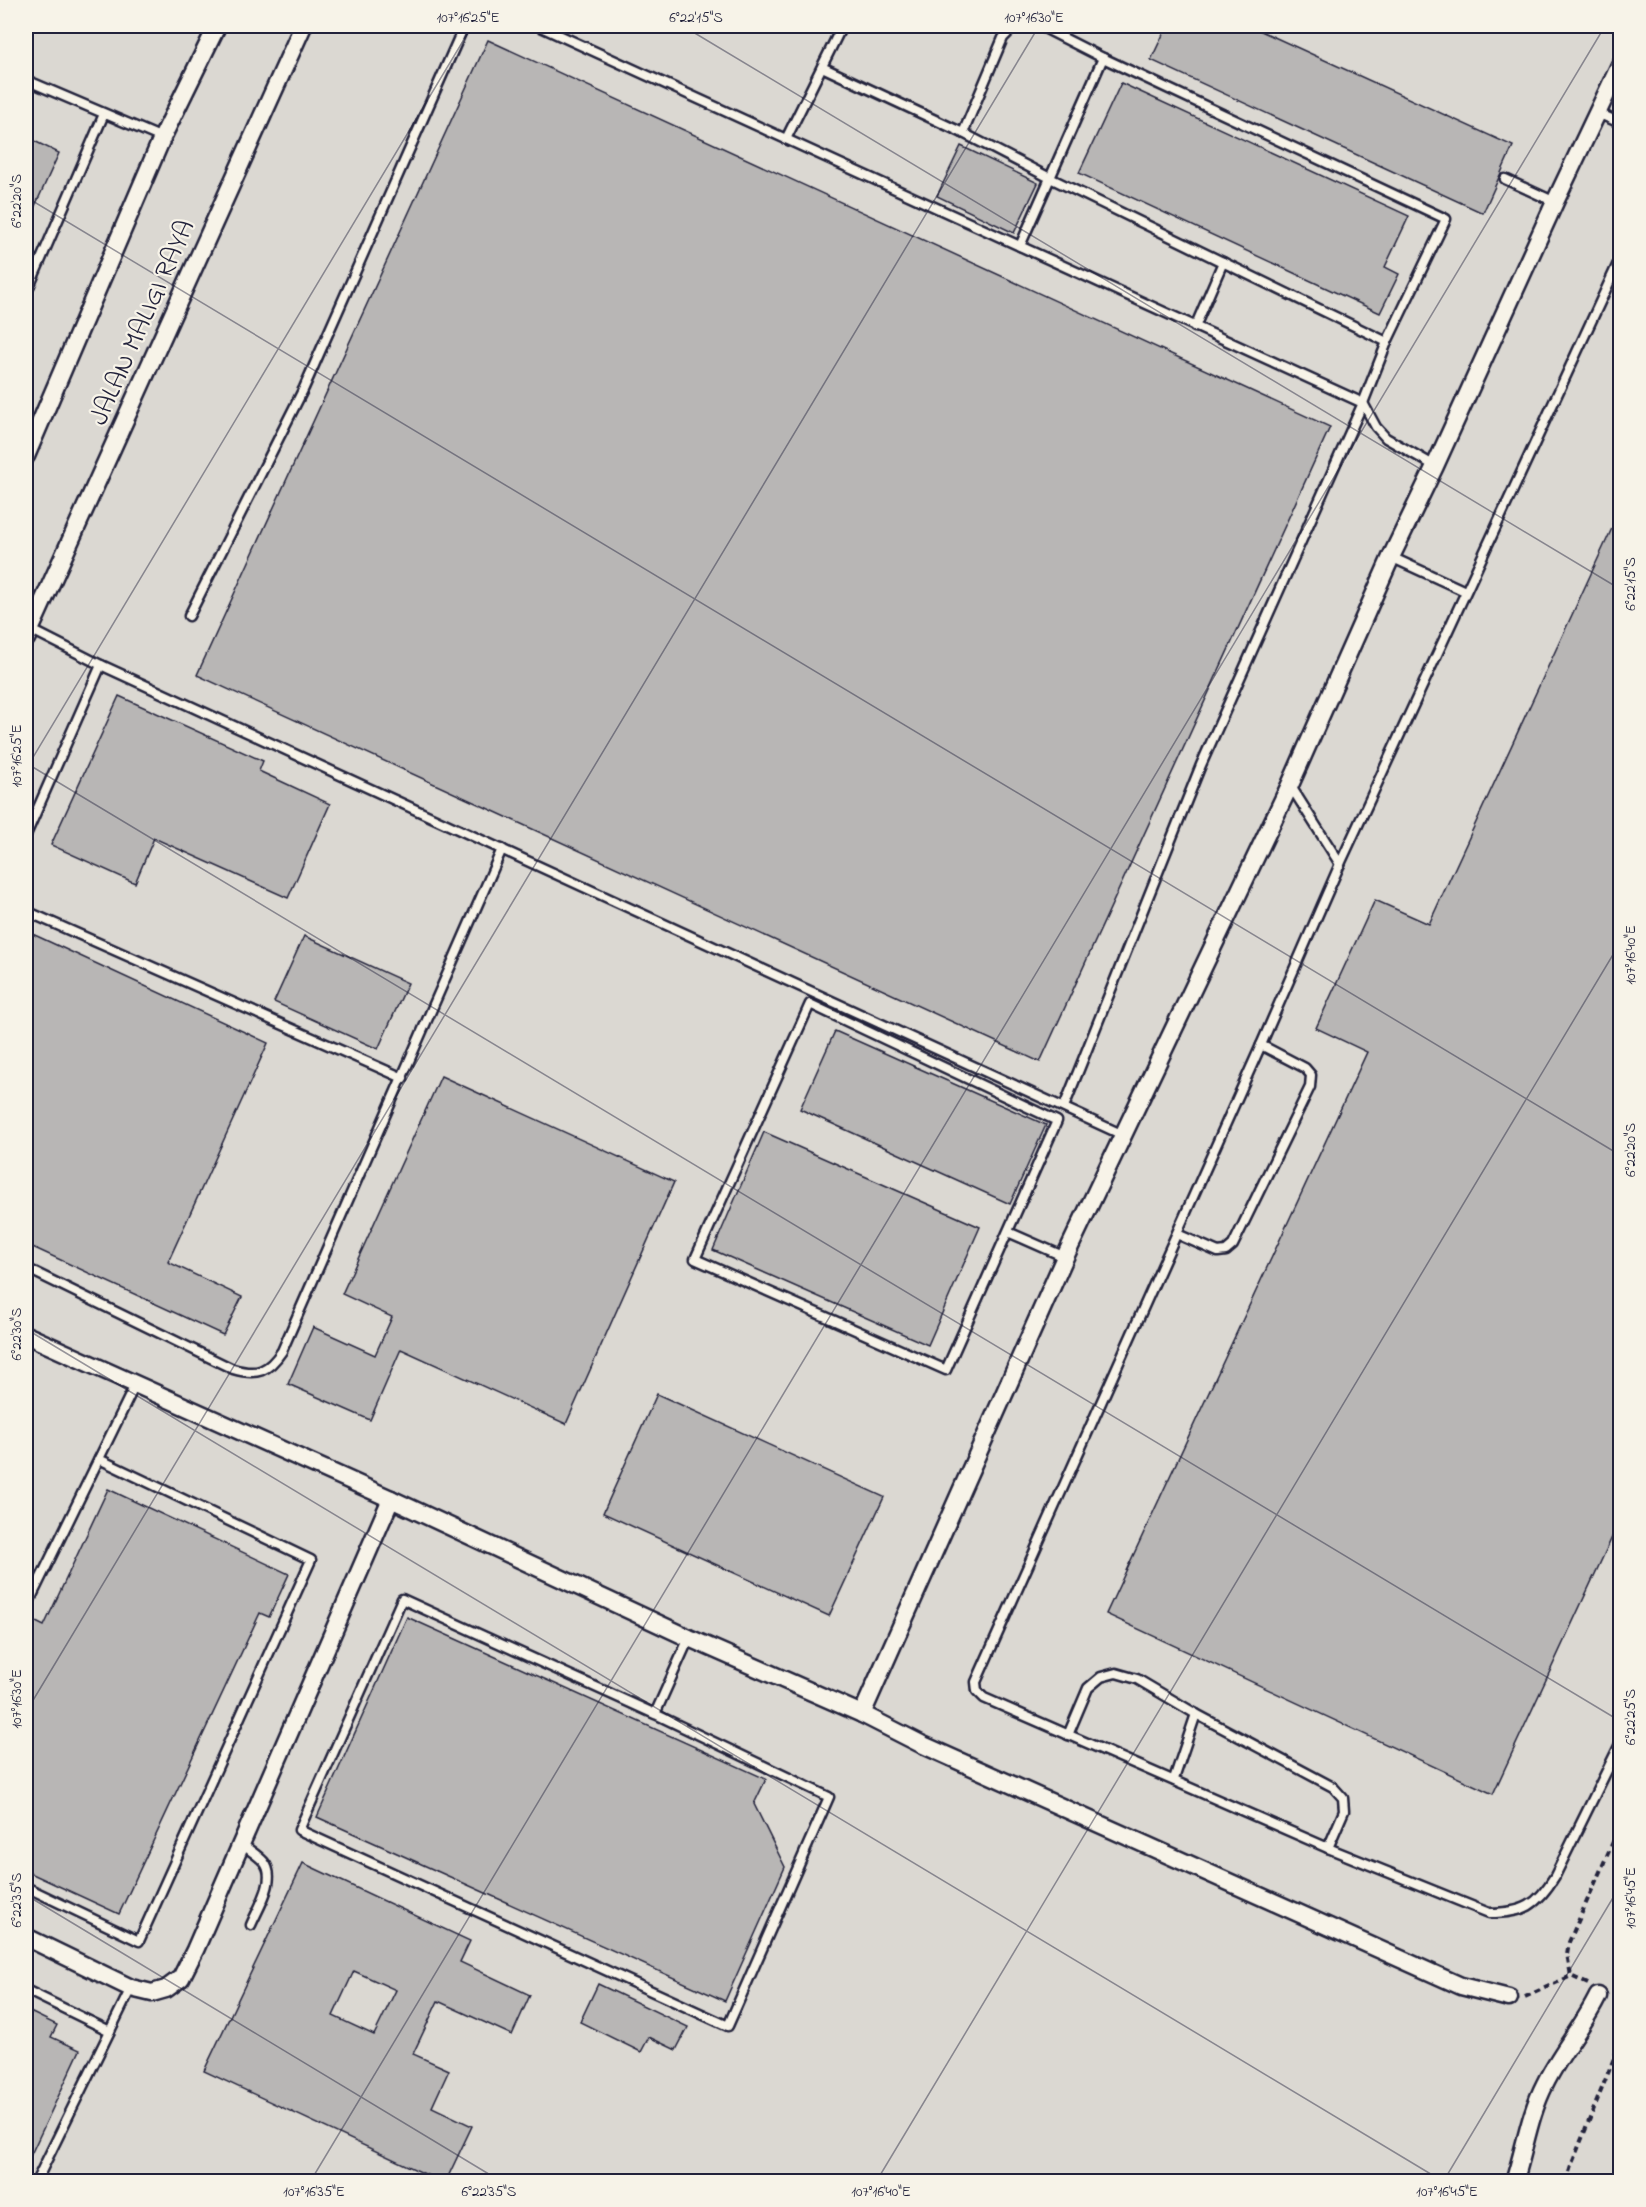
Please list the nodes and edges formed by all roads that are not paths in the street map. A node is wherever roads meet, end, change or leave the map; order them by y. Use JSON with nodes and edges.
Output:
{"nodes":[{"id":1,"x":217,"y":26,"type":"edge"},
{"id":2,"x":303,"y":26,"type":"edge"},
{"id":3,"x":464,"y":26,"type":"edge"},
{"id":4,"x":539,"y":26,"type":"edge"},
{"id":5,"x":842,"y":26,"type":"edge"},
{"id":6,"x":1015,"y":26,"type":"edge"},
{"id":7,"x":1040,"y":26,"type":"edge"},
{"id":8,"x":1103,"y":58,"type":"junction"},
{"id":9,"x":1620,"y":65,"type":"edge"},
{"id":10,"x":822,"y":67,"type":"junction"},
{"id":11,"x":26,"y":80,"type":"edge"},
{"id":12,"x":1599,"y":113,"type":"junction"},
{"id":13,"x":104,"y":114,"type":"junction"},
{"id":14,"x":1620,"y":123,"type":"edge"},
{"id":15,"x":963,"y":133,"type":"junction"},
{"id":16,"x":162,"y":138,"type":"junction"},
{"id":17,"x":786,"y":139,"type":"junction"},
{"id":18,"x":1050,"y":178,"type":"junction"},
{"id":19,"x":1505,"y":179,"type":"dead end"},
{"id":20,"x":1555,"y":202,"type":"junction"},
{"id":21,"x":1020,"y":246,"type":"junction"},
{"id":22,"x":1620,"y":259,"type":"edge"},
{"id":23,"x":1223,"y":262,"type":"junction"},
{"id":24,"x":26,"y":294,"type":"edge"},
{"id":25,"x":1195,"y":327,"type":"junction"},
{"id":26,"x":1387,"y":342,"type":"junction"},
{"id":27,"x":1363,"y":403,"type":"junction"},
{"id":28,"x":26,"y":456,"type":"edge"},
{"id":29,"x":1435,"y":466,"type":"junction"},
{"id":30,"x":1391,"y":557,"type":"junction"},
{"id":31,"x":1465,"y":591,"type":"junction"},
{"id":32,"x":189,"y":616,"type":"dead end"},
{"id":33,"x":27,"y":632,"type":"edge"},
{"id":34,"x":100,"y":665,"type":"junction"},
{"id":35,"x":1290,"y":784,"type":"junction"},
{"id":36,"x":26,"y":835,"type":"edge"},
{"id":37,"x":502,"y":849,"type":"junction"},
{"id":38,"x":1340,"y":864,"type":"junction"},
{"id":39,"x":26,"y":911,"type":"edge"},
{"id":40,"x":1262,"y":1045,"type":"junction"},
{"id":41,"x":403,"y":1078,"type":"junction"},
{"id":42,"x":1064,"y":1107,"type":"junction"},
{"id":43,"x":1123,"y":1135,"type":"junction"},
{"id":44,"x":1008,"y":1232,"type":"junction"},
{"id":45,"x":1177,"y":1234,"type":"junction"},
{"id":46,"x":1065,"y":1257,"type":"junction"},
{"id":47,"x":26,"y":1268,"type":"edge"},
{"id":48,"x":26,"y":1335,"type":"edge"},
{"id":49,"x":135,"y":1385,"type":"junction"},
{"id":50,"x":99,"y":1459,"type":"junction"},
{"id":51,"x":391,"y":1499,"type":"junction"},
{"id":52,"x":26,"y":1600,"type":"edge"},
{"id":53,"x":689,"y":1638,"type":"junction"},
{"id":54,"x":655,"y":1714,"type":"junction"},
{"id":55,"x":862,"y":1714,"type":"junction"},
{"id":56,"x":1196,"y":1714,"type":"junction"},
{"id":57,"x":1068,"y":1735,"type":"junction"},
{"id":58,"x":1620,"y":1744,"type":"edge"},
{"id":59,"x":1174,"y":1779,"type":"junction"},
{"id":60,"x":242,"y":1844,"type":"junction"},
{"id":61,"x":1328,"y":1848,"type":"junction"},
{"id":62,"x":26,"y":1887,"type":"edge"},
{"id":63,"x":251,"y":1925,"type":"dead end"},
{"id":64,"x":26,"y":1937,"type":"edge"},
{"id":65,"x":131,"y":1988,"type":"junction"},
{"id":66,"x":26,"y":1990,"type":"edge"},
{"id":67,"x":1598,"y":1996,"type":"road end"},
{"id":68,"x":1509,"y":1998,"type":"road end"},
{"id":69,"x":110,"y":2031,"type":"junction"},
{"id":70,"x":36,"y":2181,"type":"edge"},
{"id":71,"x":1514,"y":2181,"type":"edge"}],
"edges":[{"from":1,"to":16,"type":"street","name":"JALAN MALIGI RAYA"},
{"from":2,"to":33,"type":"street","name":"JALAN MALIGI RAYA"},
{"from":3,"to":32,"type":"lane"},
{"from":4,"to":17,"type":"lane"},
{"from":5,"to":10,"type":"lane"},
{"from":6,"to":15,"type":"lane"},
{"from":7,"to":8,"type":"lane"},
{"from":8,"to":18,"type":"lane"},
{"from":8,"to":26,"type":"lane"},
{"from":9,"to":12,"type":"street"},
{"from":10,"to":15,"type":"lane"},
{"from":10,"to":17,"type":"lane"},
{"from":11,"to":13,"type":"lane"},
{"from":12,"to":14,"type":"lane"},
{"from":12,"to":20,"type":"street"},
{"from":13,"to":16,"type":"lane"},
{"from":13,"to":24,"type":"lane"},
{"from":15,"to":18,"type":"lane"},
{"from":16,"to":28,"type":"street","name":"JALAN MALIGI RAYA"},
{"from":17,"to":21,"type":"lane"},
{"from":18,"to":21,"type":"lane"},
{"from":18,"to":23,"type":"lane"},
{"from":19,"to":20,"type":"lane"},
{"from":20,"to":29,"type":"street"},
{"from":21,"to":25,"type":"lane"},
{"from":22,"to":31,"type":"lane"},
{"from":23,"to":25,"type":"lane"},
{"from":23,"to":26,"type":"lane"},
{"from":25,"to":27,"type":"lane"},
{"from":26,"to":27,"type":"lane"},
{"from":27,"to":29,"type":"lane"},
{"from":27,"to":42,"type":"lane"},
{"from":29,"to":30,"type":"street"},
{"from":30,"to":31,"type":"lane"},
{"from":30,"to":35,"type":"street"},
{"from":31,"to":38,"type":"lane"},
{"from":33,"to":34,"type":"lane"},
{"from":34,"to":36,"type":"lane"},
{"from":34,"to":37,"type":"lane"},
{"from":35,"to":38,"type":"lane"},
{"from":35,"to":43,"type":"street"},
{"from":37,"to":41,"type":"lane"},
{"from":37,"to":42,"type":"lane"},
{"from":38,"to":40,"type":"lane"},
{"from":39,"to":41,"type":"lane"},
{"from":40,"to":45,"type":"lane"},
{"from":40,"to":45,"type":"lane"},
{"from":41,"to":47,"type":"lane"},
{"from":42,"to":43,"type":"lane"},
{"from":43,"to":46,"type":"street"},
{"from":44,"to":44,"type":"lane"},
{"from":44,"to":46,"type":"lane"},
{"from":45,"to":57,"type":"lane"},
{"from":46,"to":55,"type":"street"},
{"from":48,"to":49,"type":"street"},
{"from":49,"to":50,"type":"lane"},
{"from":49,"to":51,"type":"street"},
{"from":50,"to":52,"type":"lane"},
{"from":50,"to":62,"type":"lane"},
{"from":51,"to":53,"type":"street"},
{"from":51,"to":60,"type":"street"},
{"from":53,"to":54,"type":"lane"},
{"from":53,"to":55,"type":"street"},
{"from":54,"to":54,"type":"lane"},
{"from":55,"to":68,"type":"street"},
{"from":56,"to":57,"type":"lane"},
{"from":56,"to":59,"type":"lane"},
{"from":56,"to":61,"type":"lane"},
{"from":57,"to":59,"type":"lane"},
{"from":58,"to":61,"type":"lane"},
{"from":59,"to":61,"type":"lane"},
{"from":60,"to":63,"type":"lane"},
{"from":60,"to":65,"type":"street"},
{"from":64,"to":65,"type":"street"},
{"from":65,"to":69,"type":"lane"},
{"from":66,"to":69,"type":"lane"},
{"from":67,"to":71,"type":"street"},
{"from":69,"to":70,"type":"lane"}]}
